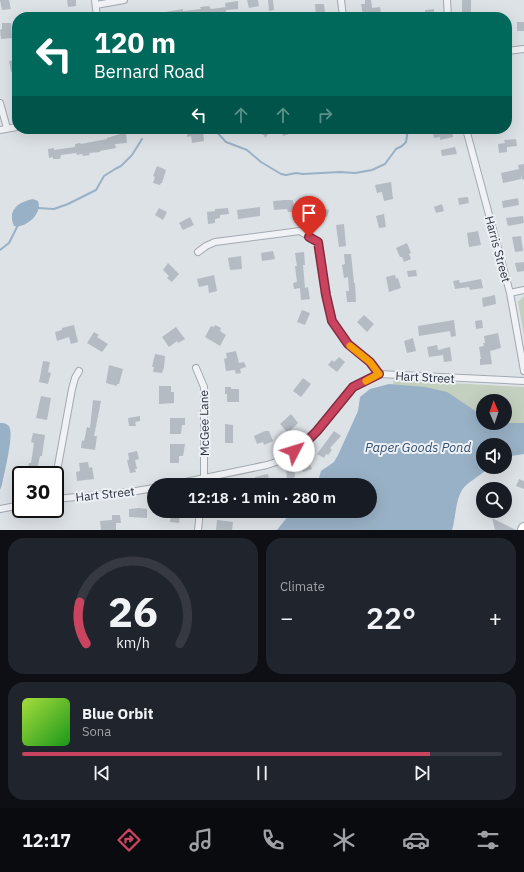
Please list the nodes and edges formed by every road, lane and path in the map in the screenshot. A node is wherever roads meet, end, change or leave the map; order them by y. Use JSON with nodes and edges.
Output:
{"nodes":[{"id":1,"x":124,"y":0,"type":"edge"},
{"id":2,"x":341,"y":0,"type":"edge"},
{"id":3,"x":448,"y":0,"type":"edge"},
{"id":4,"x":95,"y":2,"type":"edge"},
{"id":5,"x":96,"y":12,"type":"edge"},
{"id":6,"x":342,"y":12,"type":"edge"},
{"id":7,"x":448,"y":12,"type":"edge"},
{"id":8,"x":524,"y":49,"type":"edge"},
{"id":9,"x":512,"y":50,"type":"edge"},
{"id":10,"x":0,"y":103,"type":"edge"},
{"id":11,"x":7,"y":128,"type":"junction"},
{"id":12,"x":12,"y":128,"type":"edge"},
{"id":13,"x":0,"y":130,"type":"edge"},
{"id":14,"x":467,"y":134,"type":"edge"},
{"id":15,"x":198,"y":252,"type":"dead end"},
{"id":16,"x":524,"y":290,"type":"edge"},
{"id":17,"x":510,"y":293,"type":"junction"},
{"id":18,"x":196,"y":368,"type":"dead end"},
{"id":19,"x":79,"y":371,"type":"dead end"},
{"id":20,"x":524,"y":371,"type":"edge"},
{"id":21,"x":379,"y":374,"type":"junction"},
{"id":22,"x":524,"y":381,"type":"edge"},
{"id":23,"x":58,"y":466,"type":"edge"},
{"id":24,"x":204,"y":478,"type":"edge"},
{"id":25,"x":219,"y":478,"type":"edge"},
{"id":26,"x":147,"y":489,"type":"edge"},
{"id":27,"x":64,"y":498,"type":"edge"},
{"id":28,"x":12,"y":506,"type":"edge"},
{"id":29,"x":0,"y":508,"type":"edge"},
{"id":30,"x":199,"y":518,"type":"edge"},
{"id":31,"x":198,"y":530,"type":"edge"}],
"edges":[{"from":1,"to":4,"type":"street"},
{"from":2,"to":6,"type":"street"},
{"from":3,"to":7,"type":"street"},
{"from":4,"to":5,"type":"street"},
{"from":8,"to":9,"type":"street"},
{"from":10,"to":11,"type":"street"},
{"from":11,"to":12,"type":"street"},
{"from":11,"to":13,"type":"street"},
{"from":14,"to":17,"type":"street","name":"Harris Street"},
{"from":15,"to":21,"type":"street"},
{"from":16,"to":17,"type":"street"},
{"from":17,"to":20,"type":"street","name":"Harris Street"},
{"from":18,"to":24,"type":"street","name":"McGee Lane"},
{"from":19,"to":23,"type":"street"},
{"from":21,"to":22,"type":"street","name":"Hart Street"},
{"from":21,"to":25,"type":"street","name":"Hart Street"},
{"from":26,"to":27,"type":"street","name":"Hart Street"},
{"from":28,"to":29,"type":"street"},
{"from":30,"to":31,"type":"street"}]}
